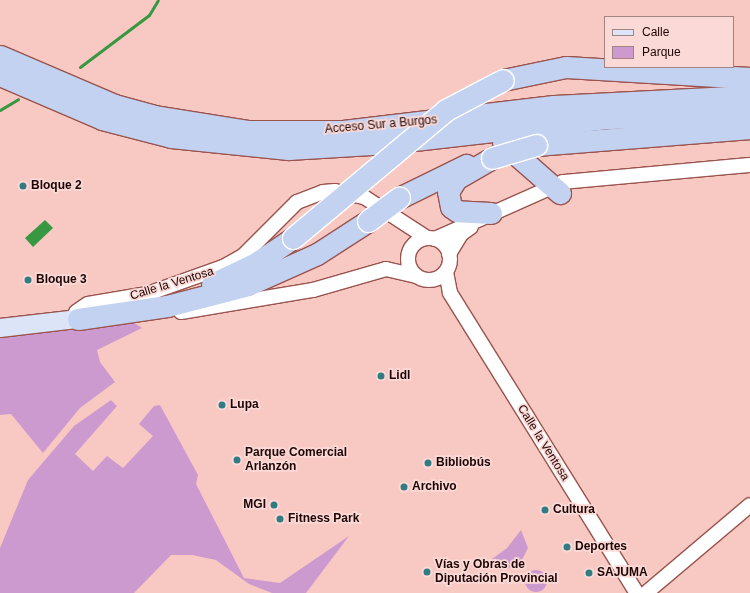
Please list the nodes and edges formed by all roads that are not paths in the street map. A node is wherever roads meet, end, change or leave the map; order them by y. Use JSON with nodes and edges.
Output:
{"nodes":[{"id":1,"x":0,"y":56,"type":"edge"},
{"id":2,"x":0,"y":75,"type":"edge"},
{"id":3,"x":750,"y":78,"type":"edge"},
{"id":4,"x":750,"y":96,"type":"edge"},
{"id":5,"x":750,"y":114,"type":"edge"},
{"id":6,"x":750,"y":128,"type":"edge"},
{"id":7,"x":248,"y":142,"type":"junction"},
{"id":8,"x":492,"y":158,"type":"junction"},
{"id":9,"x":750,"y":165,"type":"edge"},
{"id":10,"x":556,"y":189,"type":"junction"},
{"id":11,"x":482,"y":217,"type":"junction"},
{"id":12,"x":431,"y":238,"type":"junction"},
{"id":13,"x":450,"y":254,"type":"junction"},
{"id":14,"x":446,"y":272,"type":"junction"},
{"id":15,"x":416,"y":276,"type":"junction"},
{"id":16,"x":431,"y":281,"type":"junction"},
{"id":17,"x":450,"y":293,"type":"junction"},
{"id":18,"x":77,"y":316,"type":"junction"},
{"id":19,"x":0,"y":320,"type":"edge"},
{"id":20,"x":0,"y":328,"type":"edge"},
{"id":21,"x":750,"y":504,"type":"edge"},
{"id":22,"x":637,"y":593,"type":"edge"},
{"id":23,"x":646,"y":593,"type":"edge"}],
"edges":[{"from":1,"to":7,"type":"highway","name":"Acceso Sur a Burgos"},
{"from":2,"to":7,"type":"highway","name":"Acceso Sur a Burgos"},
{"from":3,"to":18,"type":"highway","bridge":true},
{"from":4,"to":7,"type":"highway","name":"Acceso Sur a Burgos"},
{"from":5,"to":7,"type":"highway","name":"Acceso Sur a Burgos"},
{"from":6,"to":8,"type":"highway","bridge":true},
{"from":7,"to":10,"type":"highway"},
{"from":8,"to":11,"type":"highway"},
{"from":8,"to":18,"type":"highway","bridge":true},
{"from":9,"to":10,"type":"street"},
{"from":10,"to":11,"type":"street"},
{"from":11,"to":12,"type":"street"},
{"from":11,"to":13,"type":"street"},
{"from":12,"to":13,"type":"street"},
{"from":12,"to":15,"type":"street"},
{"from":12,"to":18,"type":"street","name":"Calle la Ventosa"},
{"from":13,"to":14,"type":"street"},
{"from":14,"to":16,"type":"street"},
{"from":14,"to":17,"type":"street","name":"Calle la Ventosa"},
{"from":15,"to":16,"type":"street"},
{"from":15,"to":18,"type":"street","name":"Calle la Ventosa"},
{"from":16,"to":17,"type":"street","name":"Calle la Ventosa"},
{"from":17,"to":22,"type":"street","name":"Calle la Ventosa"},
{"from":18,"to":19,"type":"main road","name":"Calle la Ventosa"},
{"from":18,"to":20,"type":"main road","name":"Calle la Ventosa"},
{"from":21,"to":23,"type":"street"}]}
